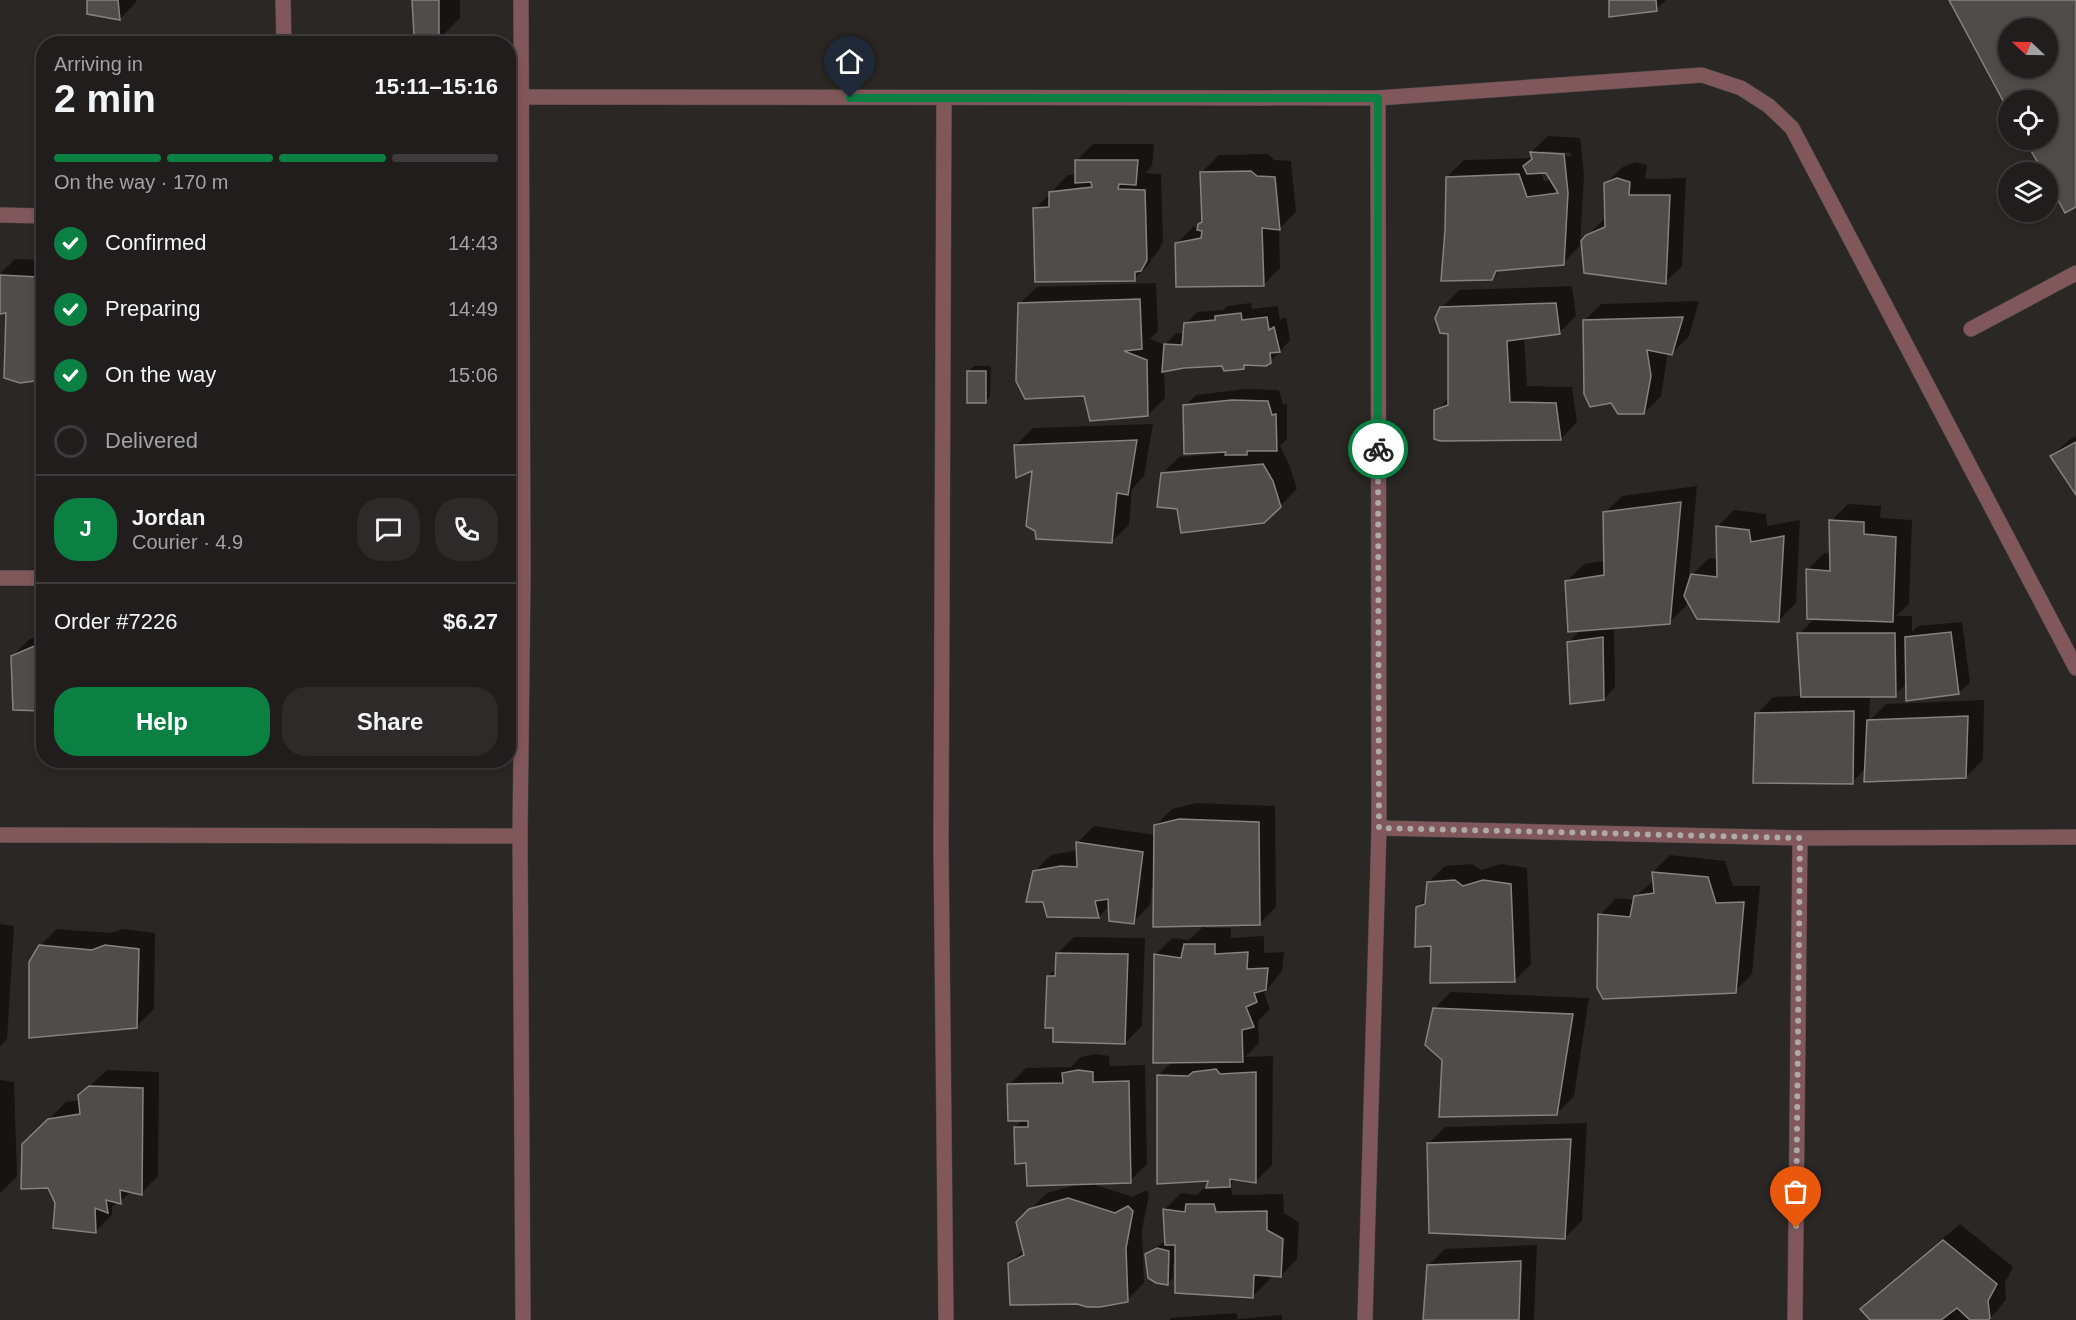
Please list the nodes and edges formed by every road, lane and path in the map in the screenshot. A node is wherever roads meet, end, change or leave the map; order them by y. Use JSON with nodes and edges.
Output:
{"nodes":[{"id":1,"x":284,"y":0,"type":"edge"},
{"id":2,"x":521,"y":0,"type":"edge"},
{"id":3,"x":284,"y":36,"type":"edge"},
{"id":4,"x":522,"y":97,"type":"junction"},
{"id":5,"x":944,"y":98,"type":"junction"},
{"id":6,"x":1378,"y":98,"type":"junction"},
{"id":7,"x":0,"y":215,"type":"edge"},
{"id":8,"x":36,"y":216,"type":"edge"},
{"id":9,"x":2076,"y":273,"type":"edge"},
{"id":10,"x":1971,"y":329,"type":"dead end"},
{"id":11,"x":516,"y":575,"type":"edge"},
{"id":12,"x":0,"y":578,"type":"edge"},
{"id":13,"x":36,"y":578,"type":"edge"},
{"id":14,"x":2076,"y":668,"type":"edge"},
{"id":15,"x":1379,"y":828,"type":"junction"},
{"id":16,"x":0,"y":835,"type":"edge"},
{"id":17,"x":520,"y":836,"type":"junction"},
{"id":18,"x":2076,"y":837,"type":"edge"},
{"id":19,"x":1800,"y":838,"type":"junction"},
{"id":20,"x":523,"y":1320,"type":"edge"},
{"id":21,"x":946,"y":1320,"type":"edge"},
{"id":22,"x":1365,"y":1320,"type":"edge"},
{"id":23,"x":1795,"y":1320,"type":"edge"}],
"edges":[{"from":1,"to":3,"type":"street"},
{"from":2,"to":4,"type":"street"},
{"from":4,"to":5,"type":"street"},
{"from":4,"to":11,"type":"street"},
{"from":5,"to":6,"type":"street"},
{"from":5,"to":21,"type":"street"},
{"from":6,"to":14,"type":"street"},
{"from":6,"to":15,"type":"street"},
{"from":7,"to":8,"type":"street"},
{"from":9,"to":10,"type":"street"},
{"from":11,"to":17,"type":"street"},
{"from":12,"to":13,"type":"street"},
{"from":15,"to":19,"type":"street"},
{"from":15,"to":22,"type":"street"},
{"from":16,"to":17,"type":"street"},
{"from":17,"to":20,"type":"street"},
{"from":18,"to":19,"type":"street"},
{"from":19,"to":23,"type":"street"}]}
